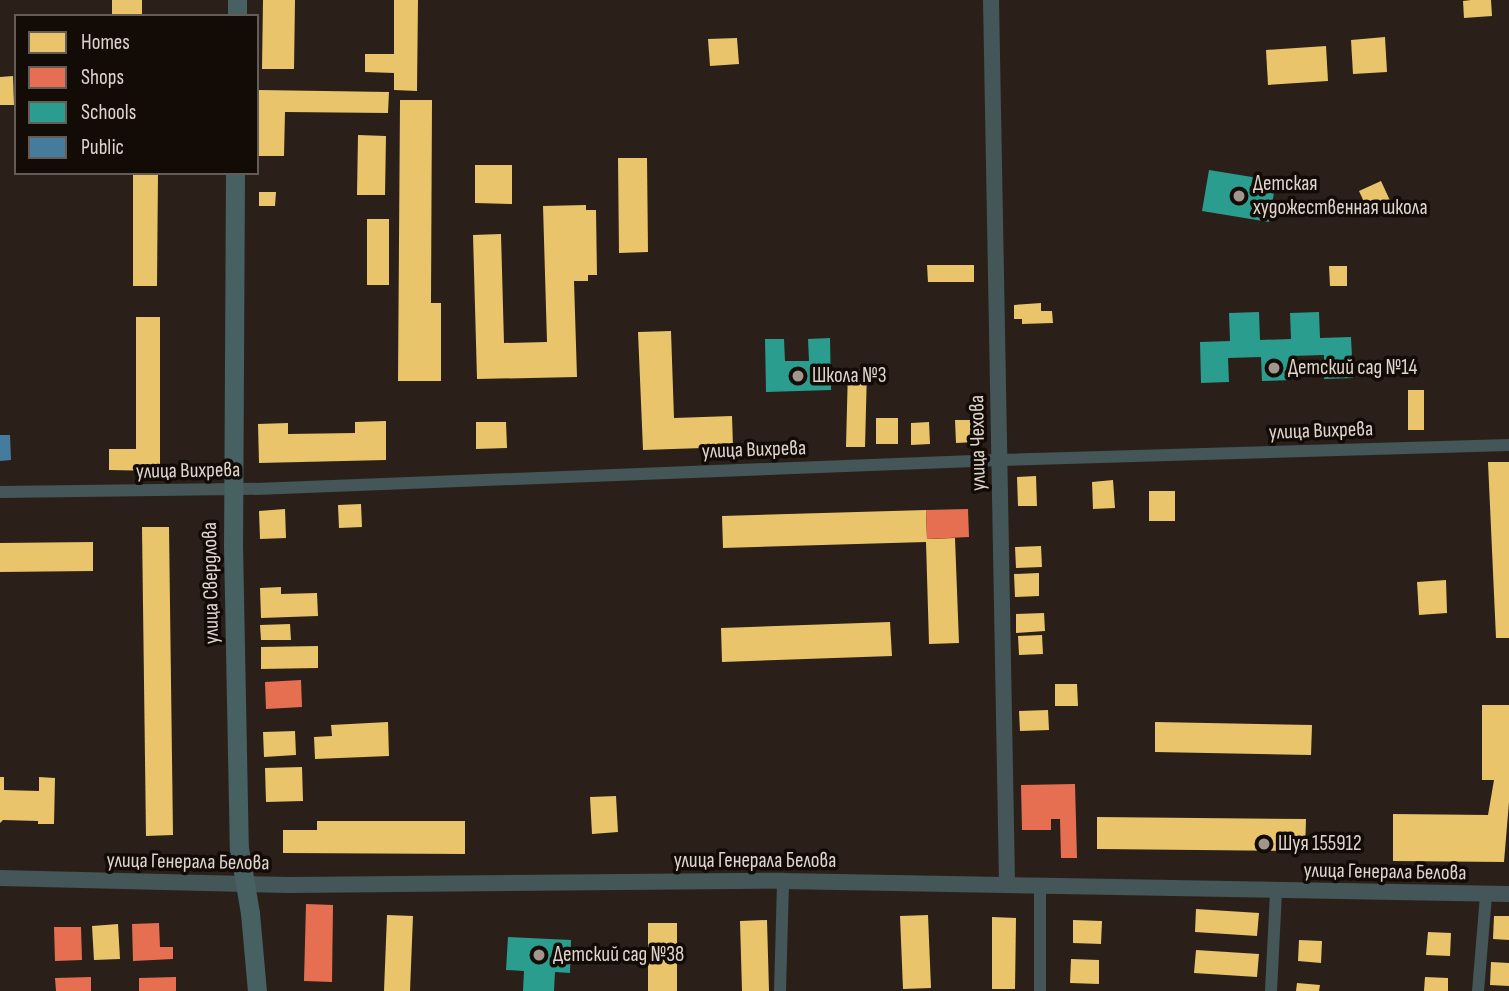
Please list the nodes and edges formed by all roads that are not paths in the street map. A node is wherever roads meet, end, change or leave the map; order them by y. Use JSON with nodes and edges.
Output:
{"nodes":[{"id":1,"x":991,"y":0,"type":"edge"},
{"id":2,"x":235,"y":175,"type":"edge"},
{"id":3,"x":1509,"y":445,"type":"edge"},
{"id":4,"x":999,"y":460,"type":"junction"},
{"id":5,"x":232,"y":489,"type":"junction"},
{"id":6,"x":0,"y":492,"type":"edge"},
{"id":7,"x":0,"y":878,"type":"edge"},
{"id":8,"x":783,"y":881,"type":"junction"},
{"id":9,"x":243,"y":883,"type":"junction"},
{"id":10,"x":1007,"y":884,"type":"junction"},
{"id":11,"x":1040,"y":885,"type":"junction"},
{"id":12,"x":1276,"y":891,"type":"junction"},
{"id":13,"x":1509,"y":894,"type":"edge"},
{"id":14,"x":1486,"y":895,"type":"junction"},
{"id":15,"x":257,"y":991,"type":"edge"},
{"id":16,"x":780,"y":991,"type":"edge"},
{"id":17,"x":1040,"y":991,"type":"edge"},
{"id":18,"x":1271,"y":991,"type":"edge"},
{"id":19,"x":1478,"y":991,"type":"edge"}],
"edges":[{"from":1,"to":4,"type":"street","name":"улица Чехова"},
{"from":2,"to":5,"type":"main road","name":"улица Свердлова"},
{"from":3,"to":4,"type":"street","name":"улица Вихрева"},
{"from":4,"to":5,"type":"street","name":"улица Вихрева"},
{"from":4,"to":10,"type":"street","name":"улица Чехова"},
{"from":5,"to":6,"type":"street","name":"улица Вихрева"},
{"from":5,"to":9,"type":"main road","name":"улица Свердлова"},
{"from":7,"to":9,"type":"street","name":"улица Генерала Белова"},
{"from":8,"to":9,"type":"street","name":"улица Генерала Белова"},
{"from":8,"to":10,"type":"street","name":"улица Генерала Белова"},
{"from":8,"to":16,"type":"street"},
{"from":9,"to":15,"type":"main road","name":"улица Свердлова"},
{"from":10,"to":11,"type":"street","name":"улица Генерала Белова"},
{"from":11,"to":12,"type":"street","name":"улица Генерала Белова"},
{"from":11,"to":17,"type":"street"},
{"from":12,"to":14,"type":"street","name":"улица Генерала Белова"},
{"from":12,"to":18,"type":"street"},
{"from":13,"to":14,"type":"street","name":"улица Генерала Белова"},
{"from":14,"to":19,"type":"street"}]}
